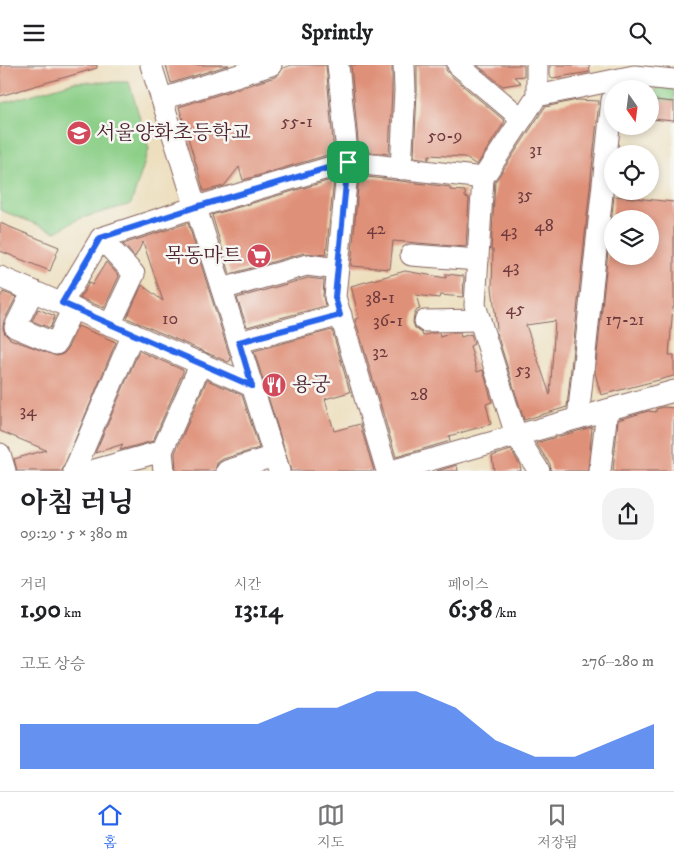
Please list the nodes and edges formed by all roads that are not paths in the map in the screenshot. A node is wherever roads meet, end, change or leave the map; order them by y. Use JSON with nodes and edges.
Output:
{"nodes":[{"id":1,"x":151,"y":65,"type":"edge"},
{"id":2,"x":271,"y":65,"type":"edge"},
{"id":3,"x":338,"y":65,"type":"edge"},
{"id":4,"x":404,"y":65,"type":"edge"},
{"id":5,"x":458,"y":65,"type":"edge"},
{"id":6,"x":537,"y":65,"type":"edge"},
{"id":7,"x":628,"y":80,"type":"edge"},
{"id":8,"x":674,"y":80,"type":"edge"},
{"id":9,"x":604,"y":91,"type":"edge"},
{"id":10,"x":537,"y":96,"type":"junction"},
{"id":11,"x":162,"y":99,"type":"junction"},
{"id":12,"x":522,"y":119,"type":"junction"},
{"id":13,"x":609,"y":135,"type":"edge"},
{"id":14,"x":348,"y":162,"type":"junction"},
{"id":15,"x":400,"y":169,"type":"junction"},
{"id":16,"x":483,"y":178,"type":"junction"},
{"id":17,"x":196,"y":207,"type":"junction"},
{"id":18,"x":100,"y":238,"type":"junction"},
{"id":19,"x":411,"y":255,"type":"dead end"},
{"id":20,"x":478,"y":260,"type":"junction"},
{"id":21,"x":338,"y":269,"type":"junction"},
{"id":22,"x":0,"y":277,"type":"edge"},
{"id":23,"x":222,"y":289,"type":"junction"},
{"id":24,"x":33,"y":291,"type":"junction"},
{"id":25,"x":67,"y":306,"type":"junction"},
{"id":26,"x":340,"y":315,"type":"junction"},
{"id":27,"x":480,"y":320,"type":"junction"},
{"id":28,"x":425,"y":321,"type":"dead end"},
{"id":29,"x":110,"y":325,"type":"junction"},
{"id":30,"x":133,"y":335,"type":"junction"},
{"id":31,"x":239,"y":342,"type":"junction"},
{"id":32,"x":200,"y":363,"type":"junction"},
{"id":33,"x":252,"y":386,"type":"junction"},
{"id":34,"x":674,"y":391,"type":"edge"},
{"id":35,"x":607,"y":410,"type":"junction"},
{"id":36,"x":578,"y":418,"type":"junction"},
{"id":37,"x":516,"y":435,"type":"junction"},
{"id":38,"x":0,"y":454,"type":"edge"},
{"id":39,"x":163,"y":461,"type":"edge"},
{"id":40,"x":277,"y":463,"type":"edge"},
{"id":41,"x":5,"y":471,"type":"edge"},
{"id":42,"x":74,"y":471,"type":"edge"},
{"id":43,"x":91,"y":471,"type":"edge"},
{"id":44,"x":227,"y":471,"type":"edge"},
{"id":45,"x":389,"y":471,"type":"edge"},
{"id":46,"x":539,"y":471,"type":"edge"},
{"id":47,"x":600,"y":471,"type":"edge"}],
"edges":[{"from":1,"to":11,"type":"street"},
{"from":2,"to":11,"type":"street"},
{"from":3,"to":14,"type":"street"},
{"from":4,"to":15,"type":"street"},
{"from":5,"to":12,"type":"street"},
{"from":6,"to":10,"type":"street"},
{"from":7,"to":8,"type":"street"},
{"from":9,"to":10,"type":"street"},
{"from":10,"to":12,"type":"street"},
{"from":11,"to":17,"type":"street"},
{"from":12,"to":16,"type":"street"},
{"from":13,"to":36,"type":"street"},
{"from":14,"to":15,"type":"street"},
{"from":14,"to":17,"type":"street"},
{"from":14,"to":21,"type":"street"},
{"from":15,"to":16,"type":"street"},
{"from":16,"to":20,"type":"street"},
{"from":17,"to":18,"type":"street"},
{"from":17,"to":23,"type":"street"},
{"from":18,"to":25,"type":"street"},
{"from":18,"to":29,"type":"street"},
{"from":19,"to":20,"type":"street"},
{"from":20,"to":27,"type":"street"},
{"from":21,"to":23,"type":"street"},
{"from":21,"to":26,"type":"street"},
{"from":22,"to":24,"type":"street"},
{"from":23,"to":31,"type":"street"},
{"from":24,"to":25,"type":"street"},
{"from":24,"to":25,"type":"street"},
{"from":25,"to":29,"type":"street"},
{"from":26,"to":31,"type":"street"},
{"from":26,"to":45,"type":"street"},
{"from":27,"to":28,"type":"street"},
{"from":27,"to":37,"type":"street"},
{"from":29,"to":30,"type":"street"},
{"from":30,"to":32,"type":"street"},
{"from":30,"to":42,"type":"street"},
{"from":31,"to":33,"type":"street"},
{"from":32,"to":33,"type":"street"},
{"from":32,"to":39,"type":"street"},
{"from":33,"to":40,"type":"street"},
{"from":34,"to":35,"type":"street"},
{"from":35,"to":36,"type":"street"},
{"from":35,"to":47,"type":"street"},
{"from":36,"to":37,"type":"street"},
{"from":37,"to":45,"type":"street"},
{"from":37,"to":46,"type":"street"},
{"from":38,"to":41,"type":"street"},
{"from":39,"to":43,"type":"street"},
{"from":40,"to":44,"type":"street"}]}
